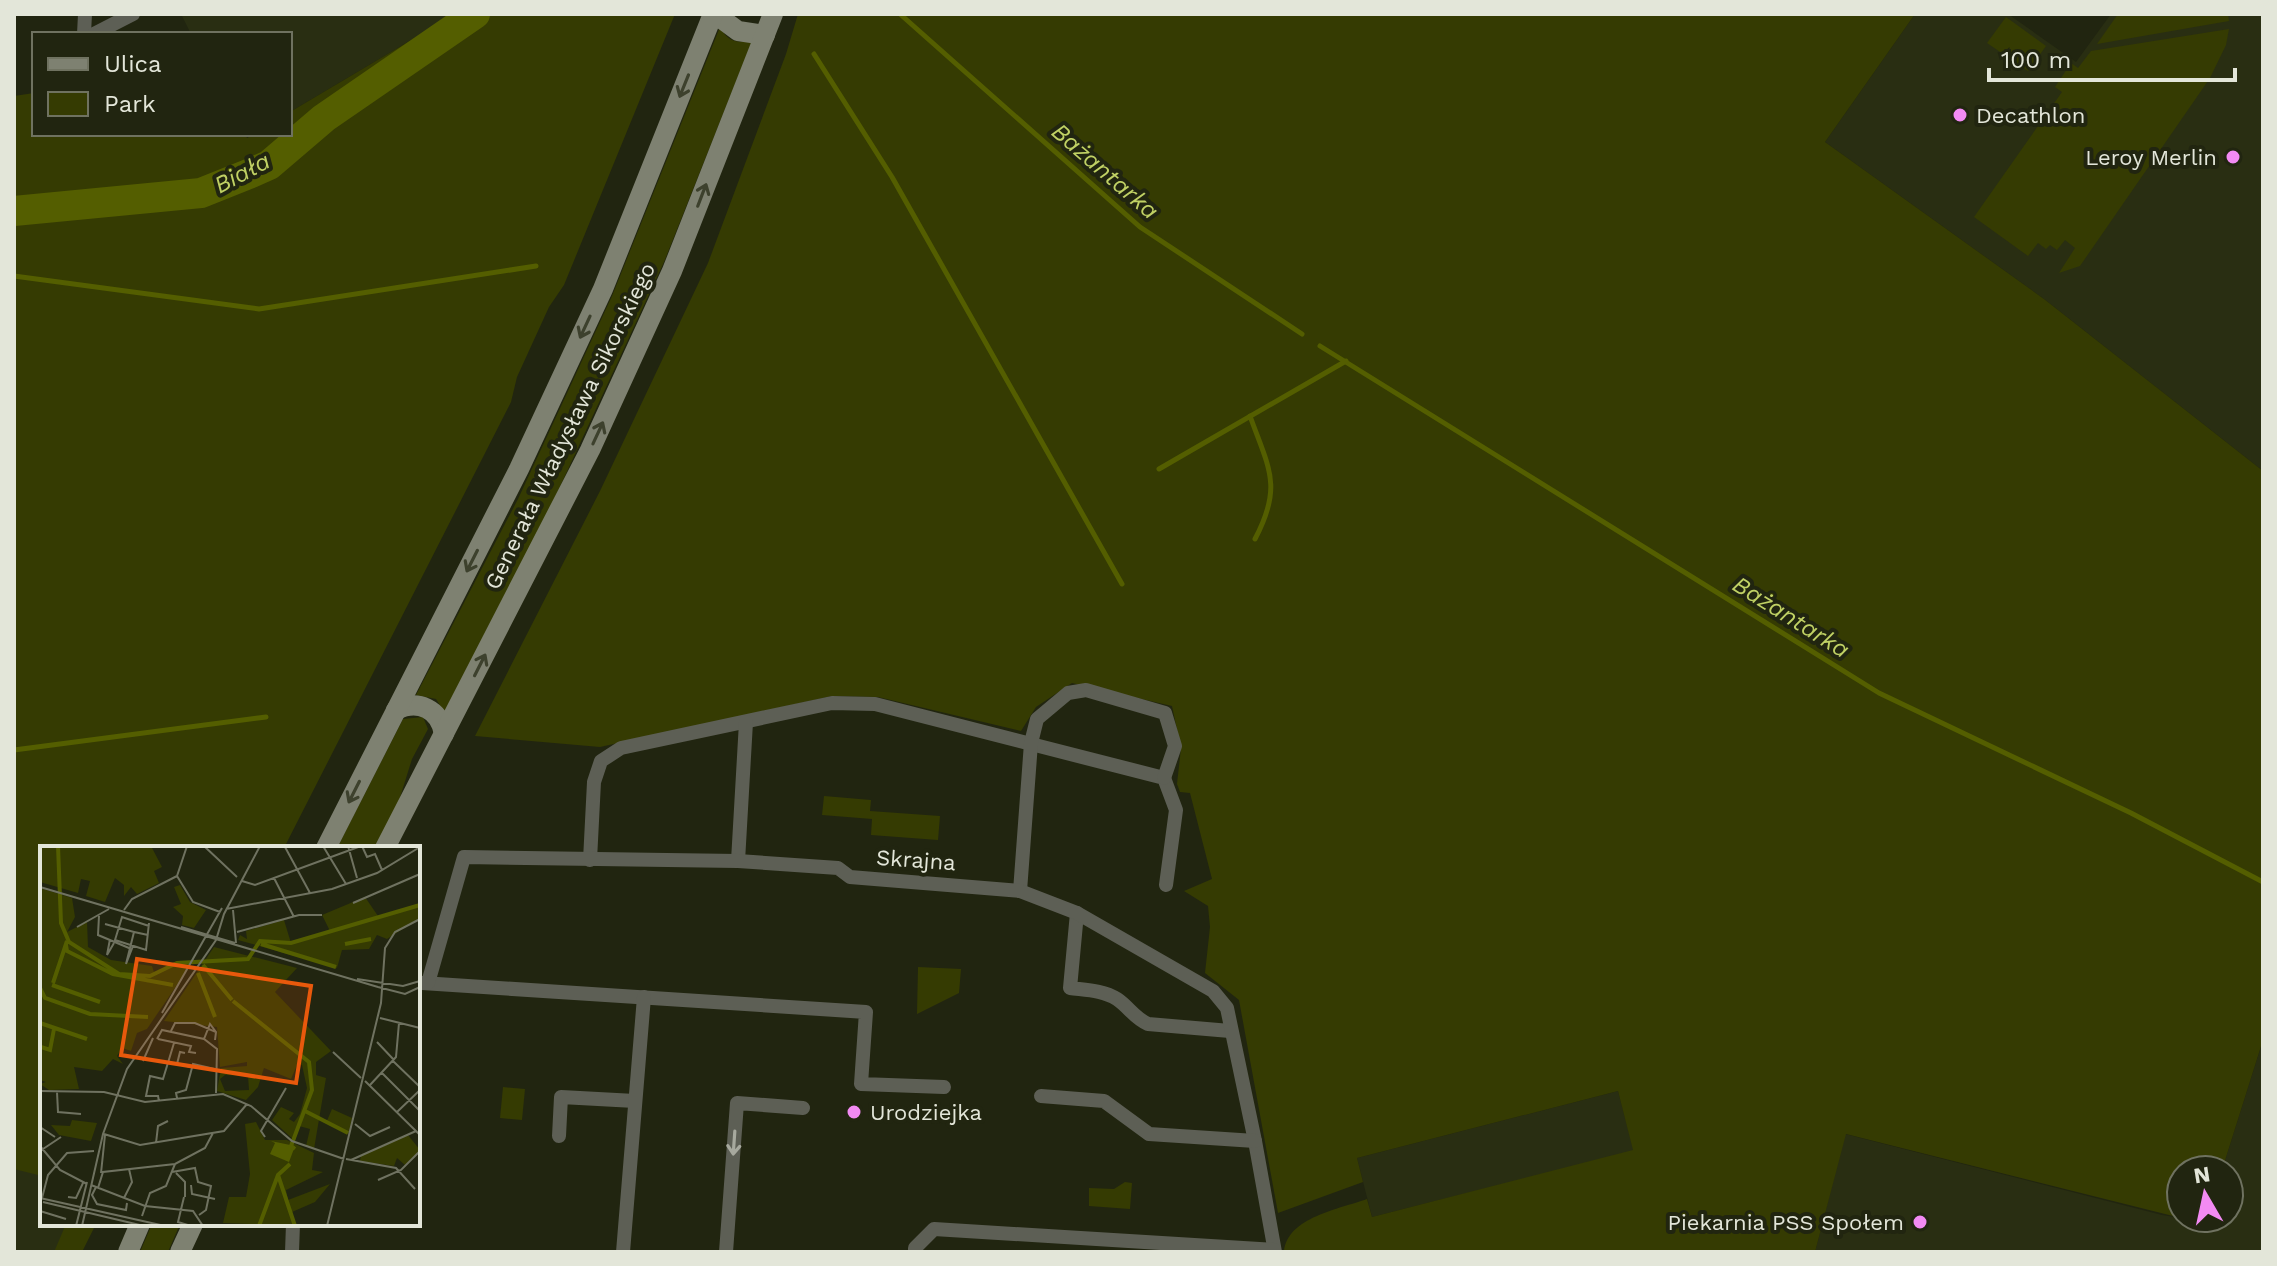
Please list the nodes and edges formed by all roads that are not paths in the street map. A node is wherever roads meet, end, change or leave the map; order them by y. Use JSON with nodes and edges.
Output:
{"nodes":[{"id":1,"x":133,"y":14,"type":"edge"},
{"id":2,"x":714,"y":14,"type":"edge"},
{"id":3,"x":773,"y":14,"type":"edge"},
{"id":4,"x":98,"y":32,"type":"edge"},
{"id":5,"x":765,"y":35,"type":"junction"},
{"id":6,"x":396,"y":710,"type":"junction"},
{"id":7,"x":746,"y":722,"type":"junction"},
{"id":8,"x":444,"y":734,"type":"junction"},
{"id":9,"x":1031,"y":743,"type":"junction"},
{"id":10,"x":1164,"y":778,"type":"junction"},
{"id":11,"x":327,"y":846,"type":"edge"},
{"id":12,"x":386,"y":846,"type":"edge"},
{"id":13,"x":590,"y":860,"type":"junction"},
{"id":14,"x":738,"y":861,"type":"junction"},
{"id":15,"x":1166,"y":885,"type":"dead end"},
{"id":16,"x":1020,"y":891,"type":"junction"},
{"id":17,"x":1077,"y":913,"type":"junction"},
{"id":18,"x":423,"y":983,"type":"edge"},
{"id":19,"x":644,"y":997,"type":"junction"},
{"id":20,"x":1230,"y":1031,"type":"junction"},
{"id":21,"x":944,"y":1087,"type":"dead end"},
{"id":22,"x":1041,"y":1096,"type":"dead end"},
{"id":23,"x":635,"y":1101,"type":"junction"},
{"id":24,"x":803,"y":1108,"type":"dead end"},
{"id":25,"x":559,"y":1136,"type":"dead end"},
{"id":26,"x":1255,"y":1141,"type":"junction"},
{"id":27,"x":139,"y":1226,"type":"edge"},
{"id":28,"x":192,"y":1226,"type":"edge"},
{"id":29,"x":293,"y":1226,"type":"edge"},
{"id":30,"x":1274,"y":1251,"type":"edge"},
{"id":31,"x":128,"y":1252,"type":"edge"},
{"id":32,"x":180,"y":1252,"type":"edge"},
{"id":33,"x":292,"y":1252,"type":"edge"},
{"id":34,"x":623,"y":1252,"type":"edge"},
{"id":35,"x":726,"y":1252,"type":"edge"},
{"id":36,"x":915,"y":1252,"type":"edge"}],
"edges":[{"from":1,"to":4,"type":"street"},
{"from":2,"to":5,"type":"main road"},
{"from":2,"to":6,"type":"main road","name":"Generała Władysława Sikorskiego","one_way":true},
{"from":3,"to":5,"type":"main road","name":"Generała Władysława Sikorskiego"},
{"from":8,"to":5,"type":"main road","name":"Generała Władysława Sikorskiego","one_way":true},
{"from":6,"to":8,"type":"main road"},
{"from":6,"to":11,"type":"main road","name":"Generała Władysława Sikorskiego","one_way":true},
{"from":7,"to":9,"type":"street"},
{"from":7,"to":13,"type":"street"},
{"from":7,"to":14,"type":"street"},
{"from":8,"to":12,"type":"main road","name":"Generała Władysława Sikorskiego"},
{"from":9,"to":10,"type":"street"},
{"from":9,"to":10,"type":"street"},
{"from":9,"to":16,"type":"street"},
{"from":10,"to":15,"type":"street"},
{"from":13,"to":14,"type":"street","name":"Skrajna"},
{"from":13,"to":18,"type":"street","name":"Skrajna"},
{"from":14,"to":16,"type":"street","name":"Skrajna"},
{"from":16,"to":17,"type":"street","name":"Skrajna"},
{"from":17,"to":20,"type":"street","name":"Skrajna"},
{"from":17,"to":20,"type":"street"},
{"from":18,"to":19,"type":"street"},
{"from":19,"to":21,"type":"street"},
{"from":19,"to":23,"type":"street"},
{"from":20,"to":26,"type":"street","name":"Skrajna"},
{"from":22,"to":26,"type":"street"},
{"from":23,"to":25,"type":"street"},
{"from":23,"to":34,"type":"street"},
{"from":24,"to":35,"type":"street","one_way":true},
{"from":26,"to":30,"type":"street","name":"Skrajna"},
{"from":27,"to":31,"type":"main road"},
{"from":28,"to":32,"type":"main road"},
{"from":29,"to":33,"type":"street"},
{"from":30,"to":36,"type":"street"}]}
